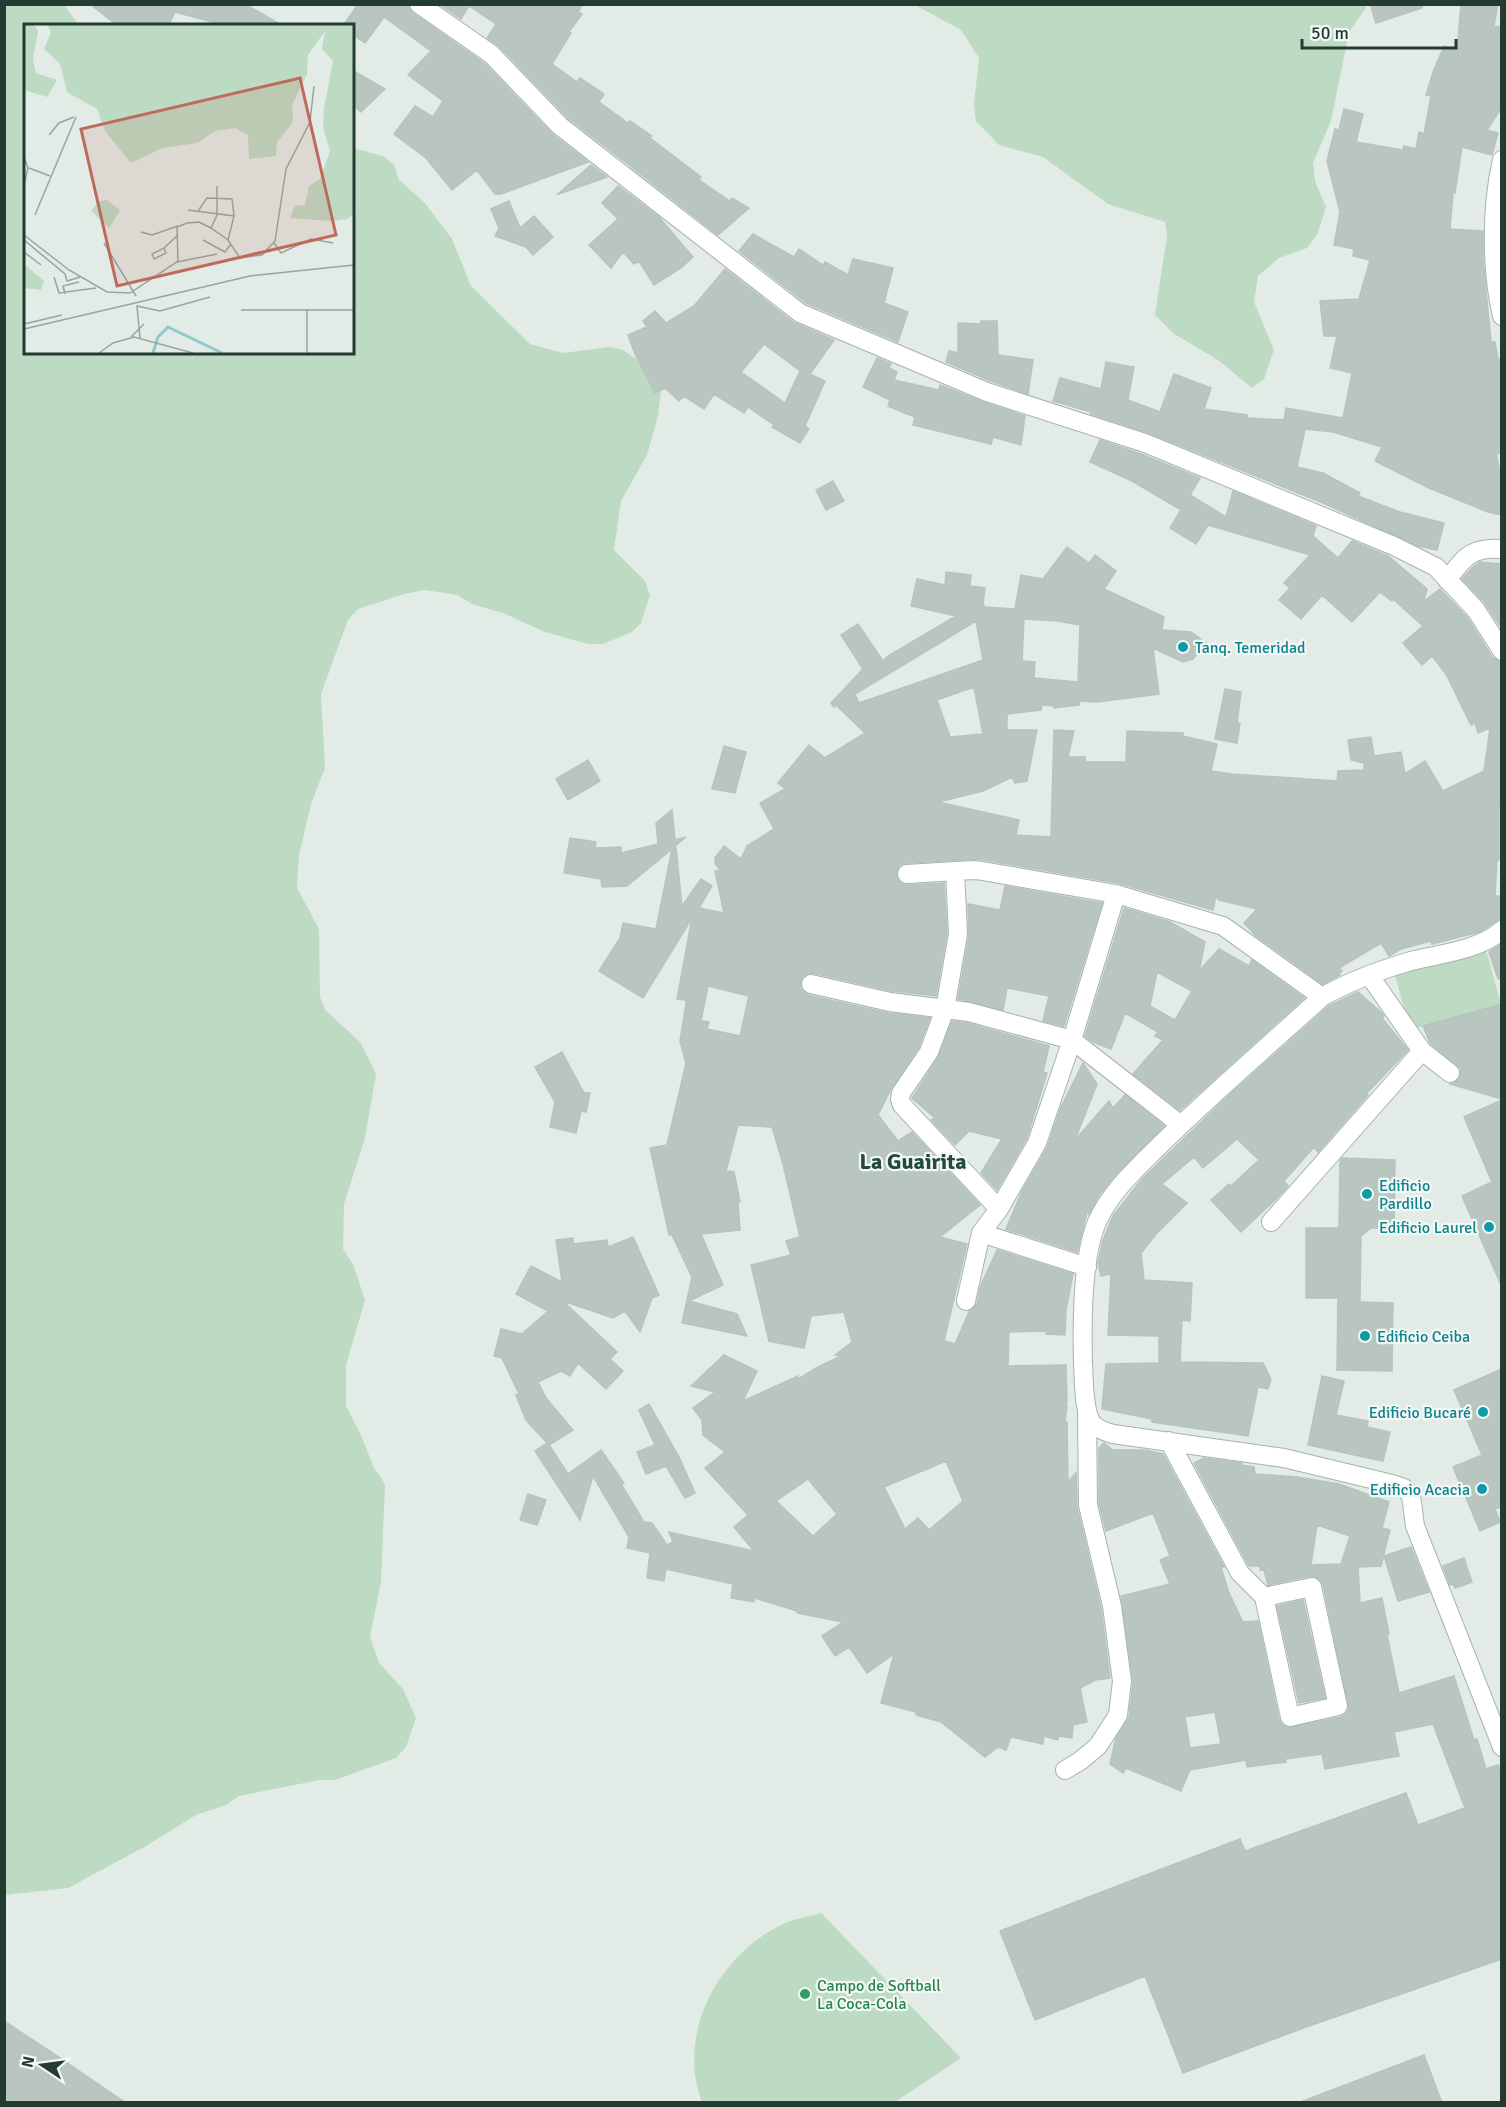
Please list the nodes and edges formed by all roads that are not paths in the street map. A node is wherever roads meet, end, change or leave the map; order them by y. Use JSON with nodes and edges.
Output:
{"nodes":[{"id":1,"x":419,"y":4,"type":"edge"},
{"id":2,"x":1502,"y":160,"type":"edge"},
{"id":3,"x":1502,"y":316,"type":"edge"},
{"id":4,"x":1502,"y":549,"type":"edge"},
{"id":5,"x":1447,"y":580,"type":"junction"},
{"id":6,"x":1502,"y":651,"type":"edge"},
{"id":7,"x":955,"y":871,"type":"junction"},
{"id":8,"x":907,"y":874,"type":"dead end"},
{"id":9,"x":1116,"y":894,"type":"junction"},
{"id":10,"x":1502,"y":930,"type":"edge"},
{"id":11,"x":1369,"y":975,"type":"junction"},
{"id":12,"x":812,"y":984,"type":"dead end"},
{"id":13,"x":1322,"y":997,"type":"junction"},
{"id":14,"x":945,"y":1009,"type":"junction"},
{"id":15,"x":1072,"y":1040,"type":"junction"},
{"id":16,"x":1422,"y":1051,"type":"junction"},
{"id":17,"x":1450,"y":1073,"type":"dead end"},
{"id":18,"x":1181,"y":1125,"type":"junction"},
{"id":19,"x":999,"y":1209,"type":"junction"},
{"id":20,"x":1271,"y":1222,"type":"dead end"},
{"id":21,"x":981,"y":1233,"type":"junction"},
{"id":22,"x":1087,"y":1267,"type":"junction"},
{"id":23,"x":966,"y":1301,"type":"dead end"},
{"id":24,"x":1087,"y":1410,"type":"junction"},
{"id":25,"x":1169,"y":1441,"type":"junction"},
{"id":26,"x":1264,"y":1598,"type":"junction"},
{"id":27,"x":1502,"y":1747,"type":"edge"},
{"id":28,"x":1065,"y":1770,"type":"dead end"}],
"edges":[{"from":1,"to":5,"type":"street"},
{"from":2,"to":3,"type":"street"},
{"from":4,"to":5,"type":"street"},
{"from":5,"to":6,"type":"street"},
{"from":7,"to":8,"type":"street"},
{"from":7,"to":9,"type":"street"},
{"from":7,"to":14,"type":"street"},
{"from":9,"to":13,"type":"street"},
{"from":9,"to":15,"type":"street"},
{"from":10,"to":11,"type":"street"},
{"from":11,"to":13,"type":"street"},
{"from":11,"to":16,"type":"street"},
{"from":12,"to":14,"type":"street"},
{"from":13,"to":18,"type":"street"},
{"from":14,"to":15,"type":"street"},
{"from":14,"to":19,"type":"street"},
{"from":15,"to":18,"type":"street"},
{"from":15,"to":19,"type":"street"},
{"from":16,"to":17,"type":"street"},
{"from":16,"to":20,"type":"street"},
{"from":18,"to":22,"type":"street"},
{"from":19,"to":21,"type":"street"},
{"from":21,"to":22,"type":"street"},
{"from":21,"to":23,"type":"street"},
{"from":22,"to":24,"type":"street"},
{"from":24,"to":25,"type":"street"},
{"from":24,"to":28,"type":"street"},
{"from":25,"to":26,"type":"street"},
{"from":25,"to":27,"type":"street"},
{"from":26,"to":26,"type":"street"}]}
